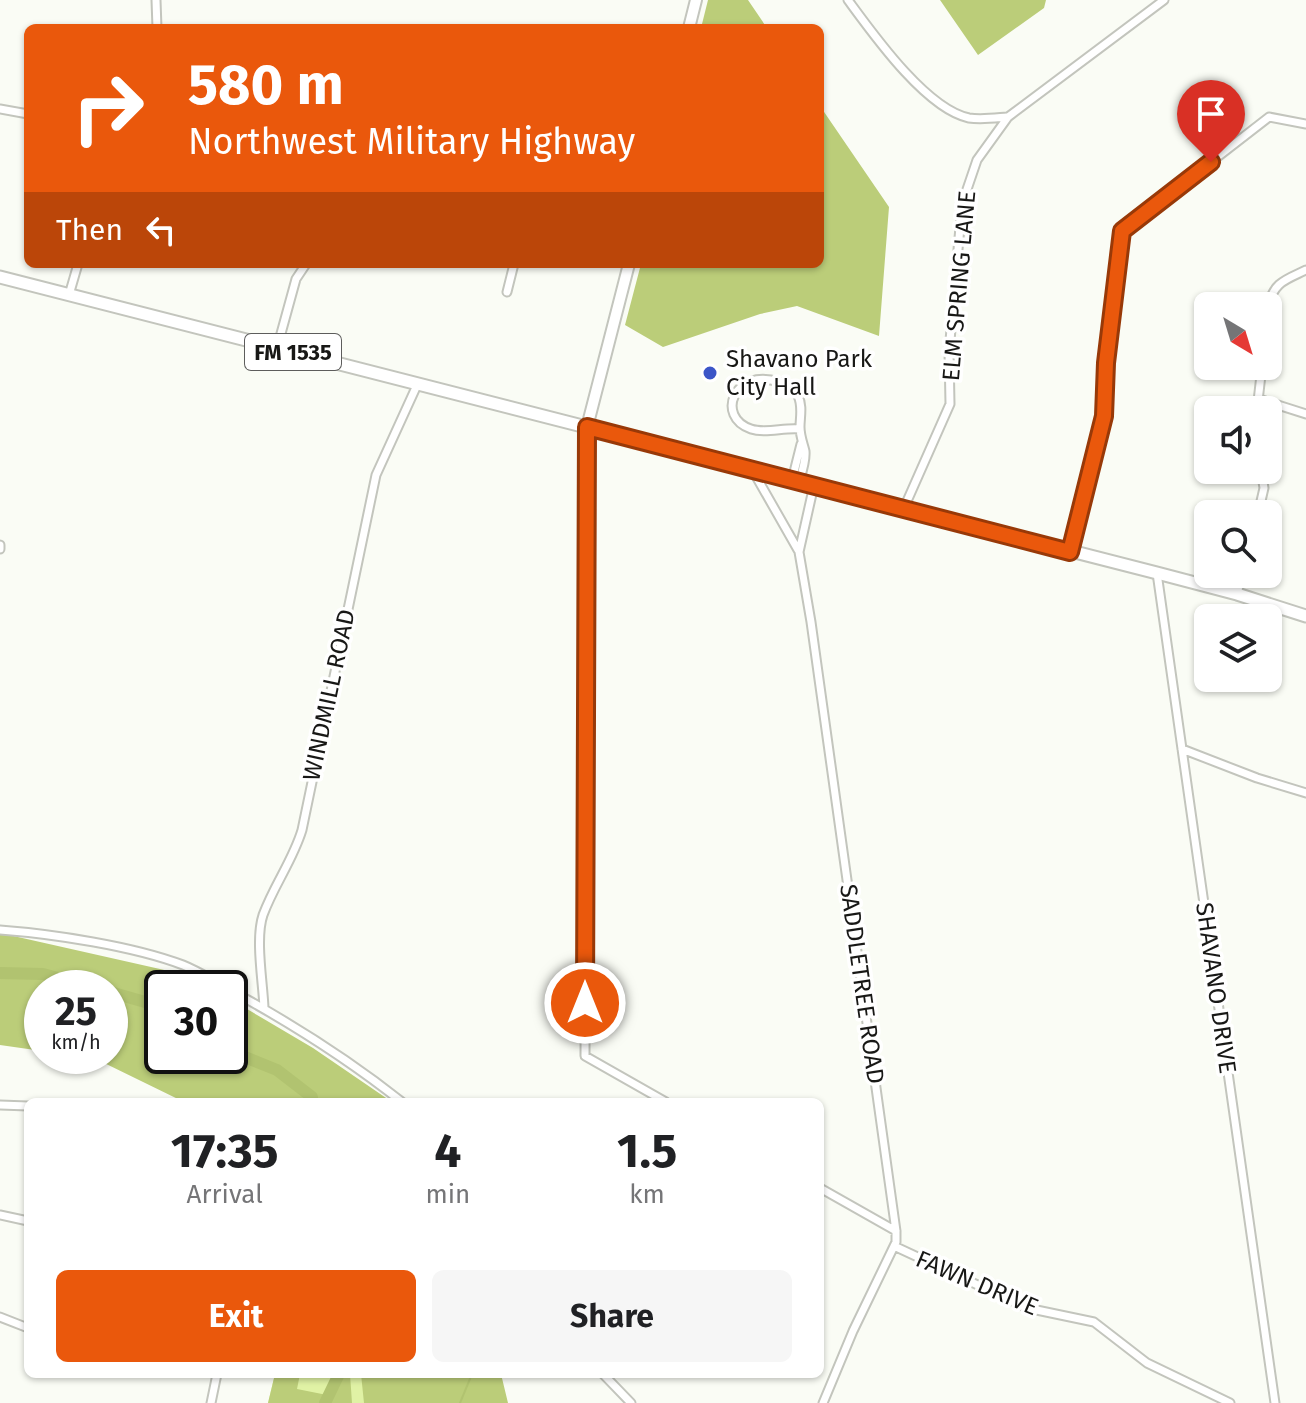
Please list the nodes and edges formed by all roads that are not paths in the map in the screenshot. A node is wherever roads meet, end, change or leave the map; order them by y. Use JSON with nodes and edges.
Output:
{"nodes":[{"id":1,"x":156,"y":0,"type":"edge"},
{"id":2,"x":696,"y":0,"type":"edge"},
{"id":3,"x":848,"y":0,"type":"edge"},
{"id":4,"x":1164,"y":0,"type":"edge"},
{"id":5,"x":157,"y":24,"type":"edge"},
{"id":6,"x":690,"y":24,"type":"edge"},
{"id":7,"x":0,"y":109,"type":"edge"},
{"id":8,"x":24,"y":113,"type":"edge"},
{"id":9,"x":1008,"y":117,"type":"junction"},
{"id":10,"x":1306,"y":124,"type":"edge"},
{"id":11,"x":77,"y":268,"type":"edge"},
{"id":12,"x":303,"y":268,"type":"edge"},
{"id":13,"x":513,"y":268,"type":"edge"},
{"id":14,"x":628,"y":268,"type":"edge"},
{"id":15,"x":1306,"y":270,"type":"edge"},
{"id":16,"x":0,"y":277,"type":"edge"},
{"id":17,"x":507,"y":292,"type":"dead end"},
{"id":18,"x":1272,"y":292,"type":"edge"},
{"id":19,"x":69,"y":295,"type":"junction"},
{"id":20,"x":277,"y":348,"type":"junction"},
{"id":21,"x":418,"y":383,"type":"junction"},
{"id":22,"x":1282,"y":406,"type":"edge"},
{"id":23,"x":1306,"y":414,"type":"edge"},
{"id":24,"x":587,"y":427,"type":"junction"},
{"id":25,"x":800,"y":429,"type":"junction"},
{"id":26,"x":752,"y":470,"type":"junction"},
{"id":27,"x":796,"y":481,"type":"junction"},
{"id":28,"x":814,"y":485,"type":"junction"},
{"id":29,"x":904,"y":508,"type":"junction"},
{"id":30,"x":799,"y":552,"type":"junction"},
{"id":31,"x":1070,"y":552,"type":"junction"},
{"id":32,"x":1157,"y":573,"type":"junction"},
{"id":33,"x":1238,"y":588,"type":"edge"},
{"id":34,"x":1237,"y":594,"type":"junction"},
{"id":35,"x":1306,"y":616,"type":"edge"},
{"id":36,"x":1182,"y":749,"type":"junction"},
{"id":37,"x":1306,"y":793,"type":"edge"},
{"id":38,"x":0,"y":930,"type":"edge"},
{"id":39,"x":192,"y":970,"type":"edge"},
{"id":40,"x":248,"y":1000,"type":"edge"},
{"id":41,"x":264,"y":1008,"type":"junction"},
{"id":42,"x":397,"y":1098,"type":"edge"},
{"id":43,"x":659,"y":1098,"type":"edge"},
{"id":44,"x":0,"y":1105,"type":"edge"},
{"id":45,"x":24,"y":1106,"type":"edge"},
{"id":46,"x":824,"y":1190,"type":"edge"},
{"id":47,"x":0,"y":1215,"type":"edge"},
{"id":48,"x":24,"y":1220,"type":"edge"},
{"id":49,"x":896,"y":1231,"type":"junction"},
{"id":50,"x":894,"y":1246,"type":"junction"},
{"id":51,"x":0,"y":1317,"type":"edge"},
{"id":52,"x":24,"y":1326,"type":"edge"},
{"id":53,"x":216,"y":1378,"type":"edge"},
{"id":54,"x":607,"y":1378,"type":"edge"},
{"id":55,"x":211,"y":1403,"type":"edge"},
{"id":56,"x":631,"y":1403,"type":"edge"},
{"id":57,"x":823,"y":1403,"type":"edge"},
{"id":58,"x":1230,"y":1403,"type":"edge"},
{"id":59,"x":1275,"y":1403,"type":"edge"}],
"edges":[{"from":1,"to":5,"type":"street"},
{"from":2,"to":6,"type":"main road"},
{"from":3,"to":9,"type":"street"},
{"from":4,"to":9,"type":"street","name":"ELM SPRING LANE"},
{"from":7,"to":8,"type":"street"},
{"from":9,"to":29,"type":"street","name":"ELM SPRING LANE"},
{"from":10,"to":31,"type":"street"},
{"from":11,"to":19,"type":"street"},
{"from":12,"to":20,"type":"street"},
{"from":13,"to":17,"type":"street"},
{"from":14,"to":24,"type":"main road"},
{"from":15,"to":18,"type":"street"},
{"from":16,"to":19,"type":"main road","number":"FM 1535"},
{"from":19,"to":20,"type":"main road","number":"FM 1535"},
{"from":20,"to":21,"type":"main road","number":"FM 1535"},
{"from":21,"to":24,"type":"main road","number":"FM 1535"},
{"from":21,"to":41,"type":"street","name":"WINDMILL ROAD"},
{"from":22,"to":23,"type":"street"},
{"from":24,"to":26,"type":"main road","number":"FM 1535"},
{"from":24,"to":43,"type":"street"},
{"from":25,"to":25,"type":"street"},
{"from":25,"to":27,"type":"street"},
{"from":26,"to":27,"type":"main road","number":"FM 1535"},
{"from":26,"to":30,"type":"street","name":"SADDLETREE ROAD"},
{"from":27,"to":28,"type":"main road","number":"FM 1535"},
{"from":28,"to":29,"type":"main road","number":"FM 1535"},
{"from":28,"to":30,"type":"street","name":"SADDLETREE ROAD"},
{"from":29,"to":31,"type":"main road","number":"FM 1535"},
{"from":30,"to":49,"type":"street","name":"SADDLETREE ROAD"},
{"from":31,"to":32,"type":"main road","number":"FM 1535"},
{"from":32,"to":34,"type":"main road","number":"FM 1535"},
{"from":32,"to":36,"type":"street","name":"SHAVANO DRIVE"},
{"from":33,"to":34,"type":"street"},
{"from":34,"to":35,"type":"main road","number":"FM 1535"},
{"from":36,"to":37,"type":"street"},
{"from":36,"to":59,"type":"street","name":"SHAVANO DRIVE"},
{"from":38,"to":39,"type":"street"},
{"from":40,"to":41,"type":"street"},
{"from":41,"to":42,"type":"street"},
{"from":44,"to":45,"type":"street"},
{"from":46,"to":49,"type":"street","name":"FAWN DRIVE"},
{"from":47,"to":48,"type":"street"},
{"from":49,"to":50,"type":"street","name":"SADDLETREE ROAD"},
{"from":50,"to":57,"type":"street","name":"SADDLETREE ROAD"},
{"from":50,"to":58,"type":"street","name":"FAWN DRIVE"},
{"from":51,"to":52,"type":"street"},
{"from":53,"to":55,"type":"street"},
{"from":54,"to":56,"type":"street"}]}
